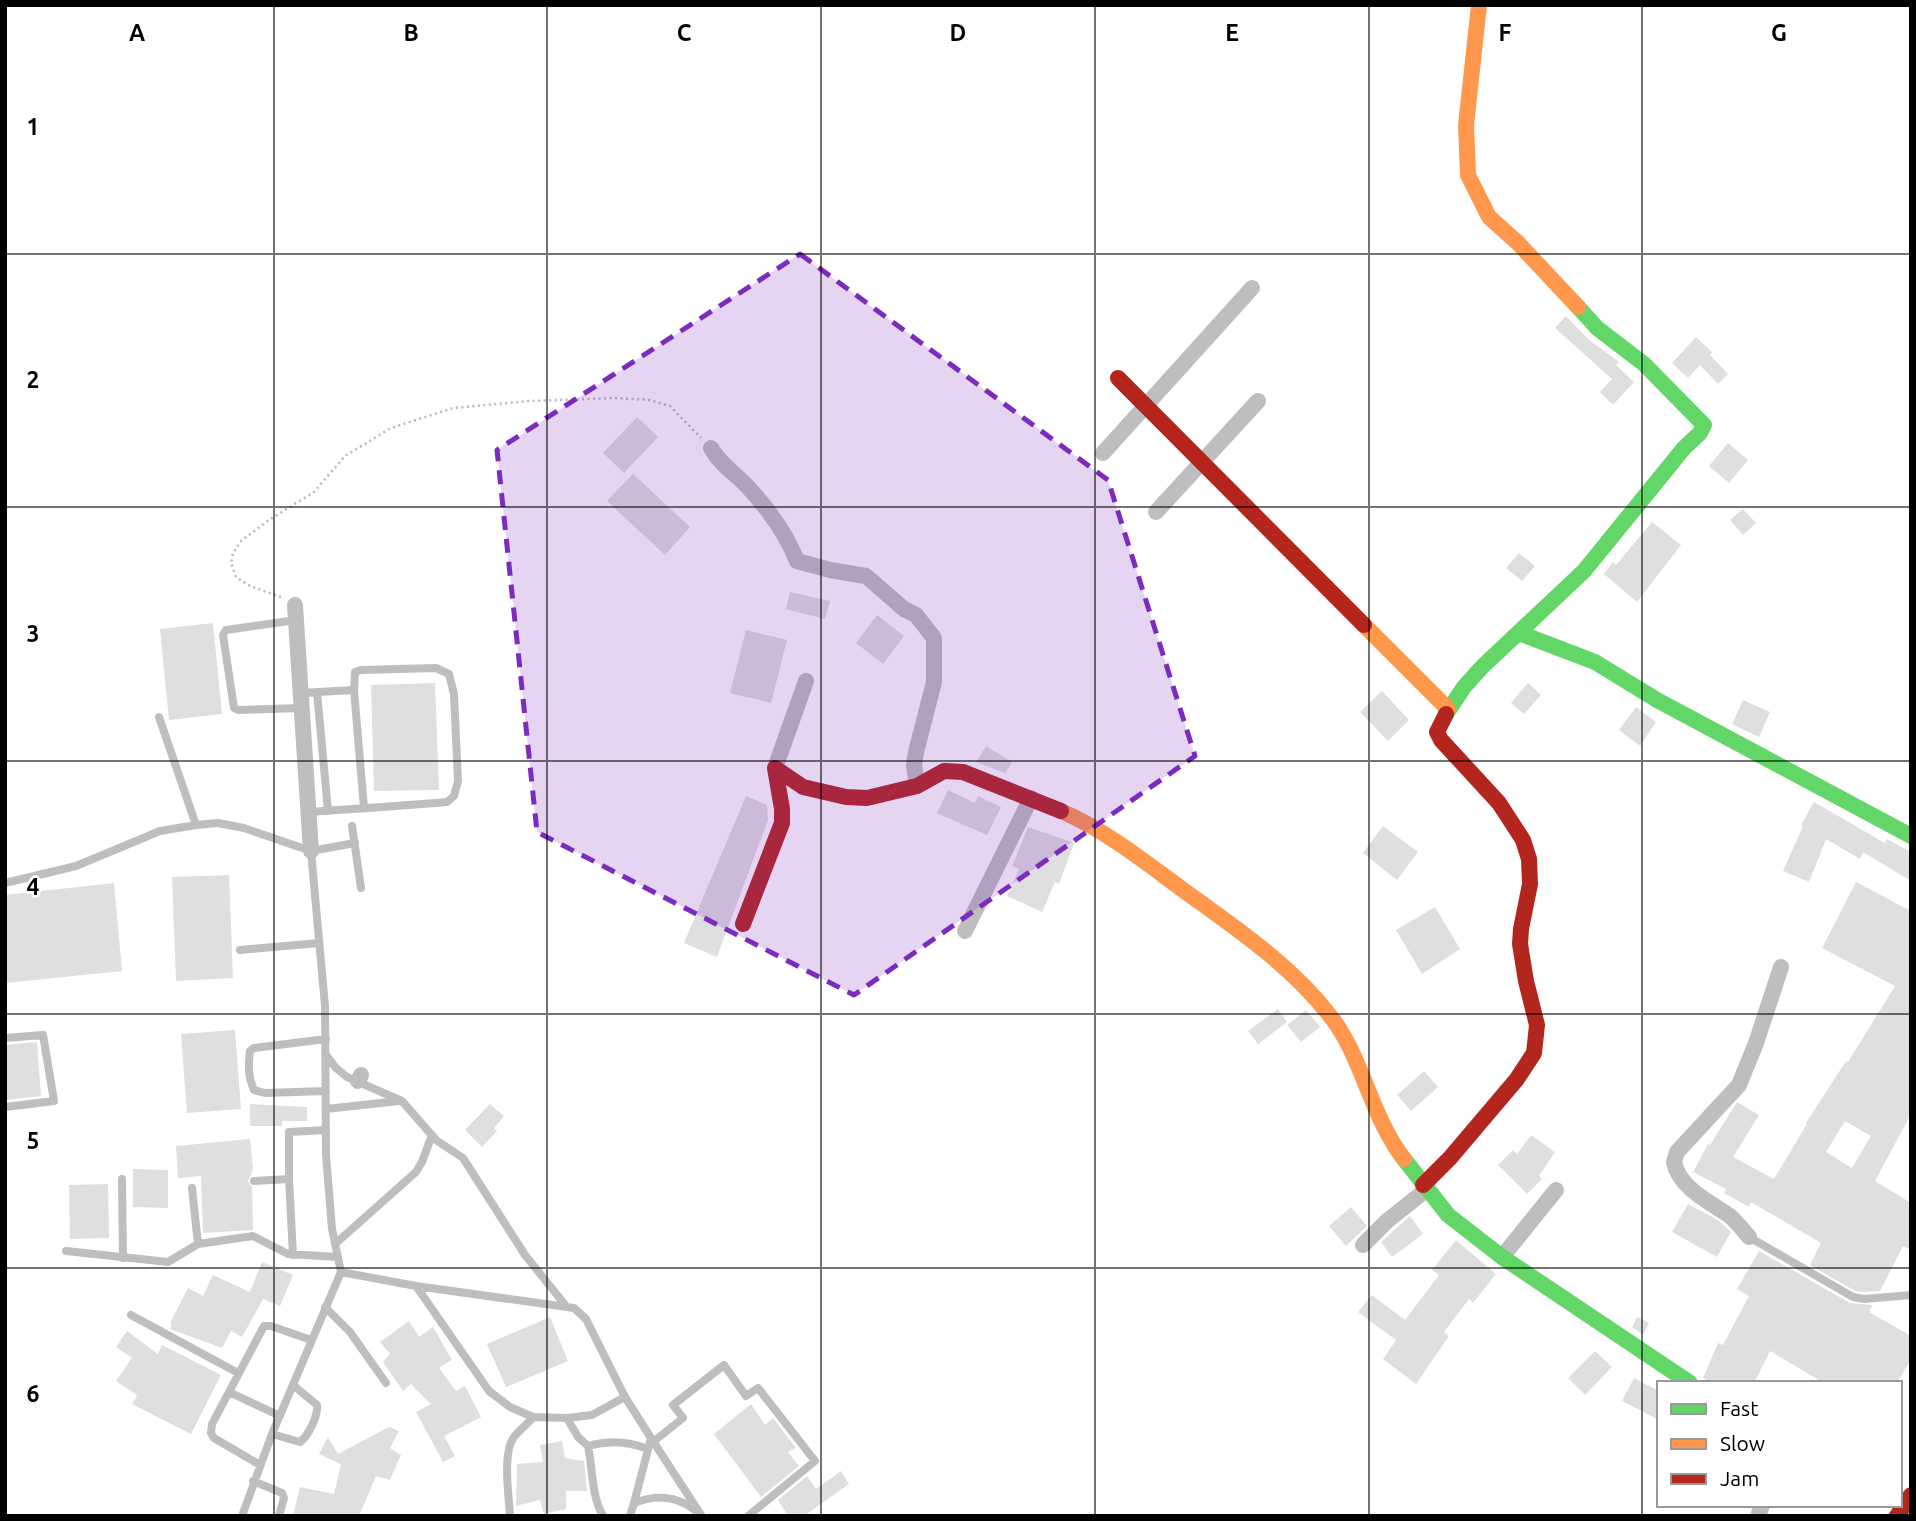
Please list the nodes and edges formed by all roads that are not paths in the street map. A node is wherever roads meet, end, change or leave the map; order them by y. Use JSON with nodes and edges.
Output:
{"nodes":[{"id":1,"x":1479,"y":5,"type":"edge"},
{"id":2,"x":1252,"y":288,"type":"dead end"},
{"id":3,"x":1118,"y":378,"type":"dead end"},
{"id":4,"x":1258,"y":401,"type":"dead end"},
{"id":5,"x":1145,"y":405,"type":"junction"},
{"id":6,"x":711,"y":448,"type":"road end"},
{"id":7,"x":1102,"y":453,"type":"dead end"},
{"id":8,"x":1202,"y":463,"type":"junction"},
{"id":9,"x":1156,"y":512,"type":"dead end"},
{"id":10,"x":295,"y":612,"type":"joint"},
{"id":11,"x":1519,"y":634,"type":"junction"},
{"id":12,"x":806,"y":681,"type":"dead end"},
{"id":13,"x":354,"y":690,"type":"junction"},
{"id":14,"x":306,"y":698,"type":"junction"},
{"id":15,"x":1448,"y":709,"type":"junction"},
{"id":16,"x":159,"y":717,"type":"dead end"},
{"id":17,"x":775,"y":768,"type":"junction"},
{"id":18,"x":917,"y":786,"type":"junction"},
{"id":19,"x":1031,"y":797,"type":"junction"},
{"id":20,"x":364,"y":808,"type":"junction"},
{"id":21,"x":328,"y":811,"type":"junction"},
{"id":22,"x":308,"y":813,"type":"junction"},
{"id":23,"x":195,"y":825,"type":"junction"},
{"id":24,"x":352,"y":827,"type":"dead end"},
{"id":25,"x":1911,"y":836,"type":"edge"},
{"id":26,"x":355,"y":843,"type":"junction"},
{"id":27,"x":311,"y":851,"type":"junction"},
{"id":28,"x":5,"y":883,"type":"edge"},
{"id":29,"x":361,"y":888,"type":"dead end"},
{"id":30,"x":743,"y":924,"type":"dead end"},
{"id":31,"x":965,"y":930,"type":"dead end"},
{"id":32,"x":319,"y":943,"type":"junction"},
{"id":33,"x":240,"y":950,"type":"dead end"},
{"id":34,"x":1781,"y":967,"type":"dead end"},
{"id":35,"x":5,"y":1038,"type":"edge"},
{"id":36,"x":326,"y":1040,"type":"junction"},
{"id":37,"x":326,"y":1055,"type":"junction"},
{"id":38,"x":326,"y":1091,"type":"junction"},
{"id":39,"x":402,"y":1101,"type":"junction"},
{"id":40,"x":5,"y":1107,"type":"edge"},
{"id":41,"x":326,"y":1109,"type":"junction"},
{"id":42,"x":326,"y":1130,"type":"junction"},
{"id":43,"x":432,"y":1135,"type":"junction"},
{"id":44,"x":122,"y":1179,"type":"dead end"},
{"id":45,"x":289,"y":1179,"type":"junction"},
{"id":46,"x":254,"y":1181,"type":"dead end"},
{"id":47,"x":192,"y":1188,"type":"dead end"},
{"id":48,"x":1425,"y":1188,"type":"junction"},
{"id":49,"x":1556,"y":1190,"type":"dead end"},
{"id":50,"x":1749,"y":1237,"type":"joint"},
{"id":51,"x":198,"y":1244,"type":"junction"},
{"id":52,"x":335,"y":1244,"type":"junction"},
{"id":53,"x":1363,"y":1245,"type":"dead end"},
{"id":54,"x":66,"y":1251,"type":"dead end"},
{"id":55,"x":293,"y":1255,"type":"junction"},
{"id":56,"x":338,"y":1256,"type":"junction"},
{"id":57,"x":1502,"y":1257,"type":"junction"},
{"id":58,"x":123,"y":1258,"type":"junction"},
{"id":59,"x":341,"y":1272,"type":"junction"},
{"id":60,"x":416,"y":1286,"type":"junction"},
{"id":61,"x":1911,"y":1295,"type":"edge"},
{"id":62,"x":566,"y":1306,"type":"junction"},
{"id":63,"x":325,"y":1307,"type":"junction"},
{"id":64,"x":131,"y":1315,"type":"dead end"},
{"id":65,"x":311,"y":1340,"type":"junction"},
{"id":66,"x":238,"y":1373,"type":"junction"},
{"id":67,"x":1687,"y":1381,"type":"edge"},
{"id":68,"x":386,"y":1383,"type":"dead end"},
{"id":69,"x":292,"y":1385,"type":"junction"},
{"id":70,"x":229,"y":1392,"type":"junction"},
{"id":71,"x":625,"y":1397,"type":"junction"},
{"id":72,"x":280,"y":1416,"type":"junction"},
{"id":73,"x":533,"y":1416,"type":"junction"},
{"id":74,"x":567,"y":1418,"type":"junction"},
{"id":75,"x":272,"y":1434,"type":"junction"},
{"id":76,"x":651,"y":1443,"type":"junction"},
{"id":77,"x":588,"y":1446,"type":"junction"},
{"id":78,"x":260,"y":1465,"type":"junction"},
{"id":79,"x":253,"y":1481,"type":"junction"},
{"id":80,"x":634,"y":1503,"type":"junction"},
{"id":81,"x":701,"y":1515,"type":"edge"},
{"id":82,"x":242,"y":1516,"type":"edge"},
{"id":83,"x":279,"y":1516,"type":"edge"},
{"id":84,"x":510,"y":1516,"type":"edge"},
{"id":85,"x":603,"y":1516,"type":"edge"},
{"id":86,"x":630,"y":1516,"type":"edge"},
{"id":87,"x":748,"y":1516,"type":"edge"}],
"edges":[{"from":1,"to":11,"type":"street"},
{"from":2,"to":5,"type":"street"},
{"from":3,"to":5,"type":"street"},
{"from":4,"to":8,"type":"street"},
{"from":5,"to":7,"type":"street"},
{"from":5,"to":8,"type":"street"},
{"from":6,"to":18,"type":"street"},
{"from":8,"to":9,"type":"street"},
{"from":8,"to":15,"type":"street"},
{"from":10,"to":14,"type":"street"},
{"from":10,"to":14,"type":"lane"},
{"from":11,"to":15,"type":"street"},
{"from":11,"to":25,"type":"street"},
{"from":12,"to":17,"type":"street"},
{"from":13,"to":14,"type":"lane"},
{"from":13,"to":20,"type":"lane"},
{"from":13,"to":20,"type":"lane"},
{"from":14,"to":21,"type":"lane"},
{"from":14,"to":22,"type":"street"},
{"from":15,"to":48,"type":"street"},
{"from":16,"to":23,"type":"lane"},
{"from":17,"to":18,"type":"street"},
{"from":17,"to":30,"type":"street"},
{"from":18,"to":19,"type":"street"},
{"from":19,"to":31,"type":"street"},
{"from":19,"to":48,"type":"street"},
{"from":20,"to":21,"type":"lane"},
{"from":21,"to":22,"type":"lane"},
{"from":22,"to":27,"type":"street"},
{"from":23,"to":27,"type":"lane"},
{"from":23,"to":28,"type":"lane"},
{"from":24,"to":26,"type":"lane"},
{"from":26,"to":27,"type":"lane"},
{"from":26,"to":29,"type":"lane"},
{"from":27,"to":32,"type":"lane"},
{"from":32,"to":33,"type":"lane"},
{"from":32,"to":36,"type":"lane"},
{"from":34,"to":50,"type":"street"},
{"from":35,"to":40,"type":"lane"},
{"from":36,"to":37,"type":"lane"},
{"from":36,"to":38,"type":"lane"},
{"from":37,"to":38,"type":"lane"},
{"from":37,"to":39,"type":"lane"},
{"from":38,"to":41,"type":"lane"},
{"from":39,"to":41,"type":"lane"},
{"from":39,"to":43,"type":"lane"},
{"from":41,"to":42,"type":"lane"},
{"from":42,"to":45,"type":"lane"},
{"from":42,"to":52,"type":"lane"},
{"from":43,"to":52,"type":"lane"},
{"from":43,"to":62,"type":"lane"},
{"from":44,"to":58,"type":"lane"},
{"from":45,"to":46,"type":"lane"},
{"from":45,"to":55,"type":"lane"},
{"from":47,"to":51,"type":"lane"},
{"from":48,"to":53,"type":"street"},
{"from":48,"to":57,"type":"street"},
{"from":49,"to":57,"type":"street"},
{"from":50,"to":61,"type":"lane"},
{"from":51,"to":55,"type":"lane"},
{"from":51,"to":58,"type":"lane"},
{"from":52,"to":56,"type":"lane"},
{"from":54,"to":58,"type":"lane"},
{"from":55,"to":56,"type":"lane"},
{"from":56,"to":59,"type":"lane"},
{"from":57,"to":67,"type":"street"},
{"from":59,"to":60,"type":"lane"},
{"from":59,"to":63,"type":"lane"},
{"from":60,"to":62,"type":"lane"},
{"from":60,"to":73,"type":"lane"},
{"from":62,"to":71,"type":"lane"},
{"from":63,"to":65,"type":"lane"},
{"from":63,"to":68,"type":"lane"},
{"from":64,"to":66,"type":"lane"},
{"from":65,"to":66,"type":"lane"},
{"from":65,"to":69,"type":"lane"},
{"from":66,"to":70,"type":"lane"},
{"from":69,"to":72,"type":"lane"},
{"from":69,"to":75,"type":"lane"},
{"from":70,"to":72,"type":"lane"},
{"from":70,"to":78,"type":"lane"},
{"from":71,"to":74,"type":"lane"},
{"from":71,"to":76,"type":"lane"},
{"from":72,"to":75,"type":"lane"},
{"from":73,"to":74,"type":"lane"},
{"from":73,"to":84,"type":"lane"},
{"from":74,"to":77,"type":"lane"},
{"from":75,"to":78,"type":"lane"},
{"from":76,"to":77,"type":"lane"},
{"from":76,"to":80,"type":"lane"},
{"from":76,"to":81,"type":"lane"},
{"from":76,"to":87,"type":"lane"},
{"from":77,"to":85,"type":"lane"},
{"from":78,"to":79,"type":"lane"},
{"from":79,"to":82,"type":"lane"},
{"from":79,"to":83,"type":"lane"},
{"from":80,"to":81,"type":"lane"},
{"from":80,"to":86,"type":"lane"}]}
